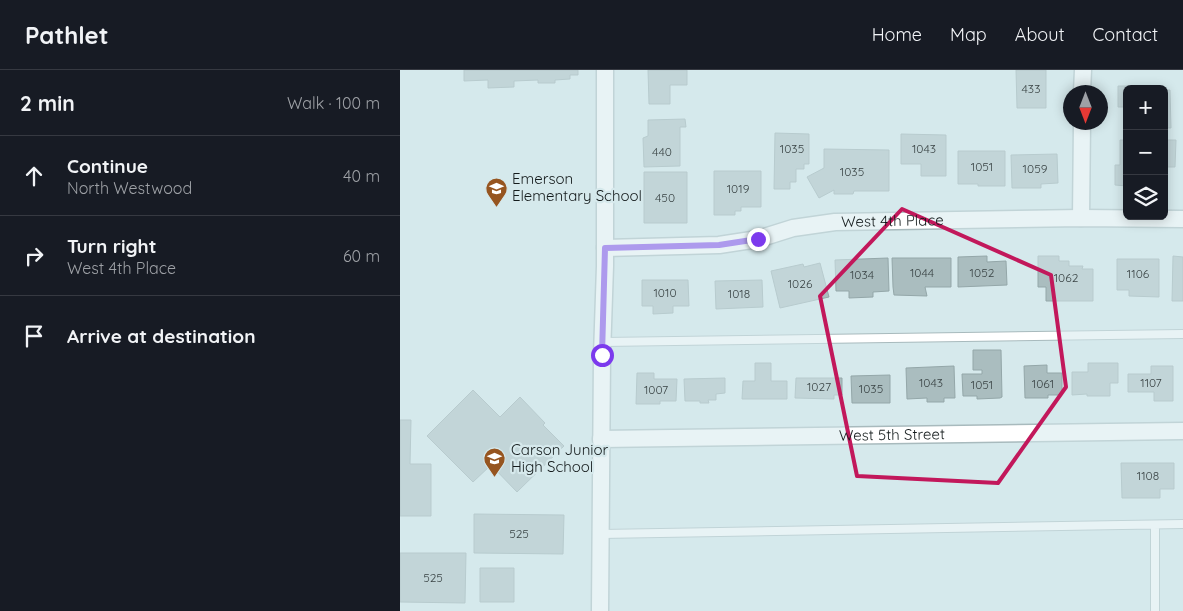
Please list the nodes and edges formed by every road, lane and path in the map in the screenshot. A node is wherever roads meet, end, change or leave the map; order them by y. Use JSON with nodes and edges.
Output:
{"nodes":[{"id":1,"x":605,"y":70,"type":"edge"},
{"id":2,"x":1083,"y":70,"type":"edge"},
{"id":3,"x":1082,"y":85,"type":"edge"},
{"id":4,"x":1082,"y":130,"type":"edge"},
{"id":5,"x":1081,"y":218,"type":"junction"},
{"id":6,"x":1183,"y":219,"type":"edge"},
{"id":7,"x":605,"y":248,"type":"junction"},
{"id":8,"x":1183,"y":334,"type":"edge"},
{"id":9,"x":603,"y":342,"type":"junction"},
{"id":10,"x":1183,"y":431,"type":"edge"},
{"id":11,"x":602,"y":439,"type":"junction"},
{"id":12,"x":1183,"y":524,"type":"edge"},
{"id":13,"x":1155,"y":525,"type":"junction"},
{"id":14,"x":600,"y":534,"type":"junction"},
{"id":15,"x":600,"y":611,"type":"edge"},
{"id":16,"x":1155,"y":611,"type":"edge"}],
"edges":[{"from":1,"to":7,"type":"street"},
{"from":2,"to":3,"type":"street"},
{"from":4,"to":5,"type":"street"},
{"from":5,"to":6,"type":"street","name":"West 4th Place"},
{"from":5,"to":7,"type":"street","name":"West 4th Place"},
{"from":7,"to":9,"type":"street"},
{"from":8,"to":9,"type":"lane"},
{"from":9,"to":11,"type":"street"},
{"from":10,"to":11,"type":"street","name":"West 5th Street"},
{"from":11,"to":14,"type":"street"},
{"from":12,"to":13,"type":"lane"},
{"from":13,"to":14,"type":"lane"},
{"from":13,"to":16,"type":"lane"},
{"from":14,"to":15,"type":"street"}]}
